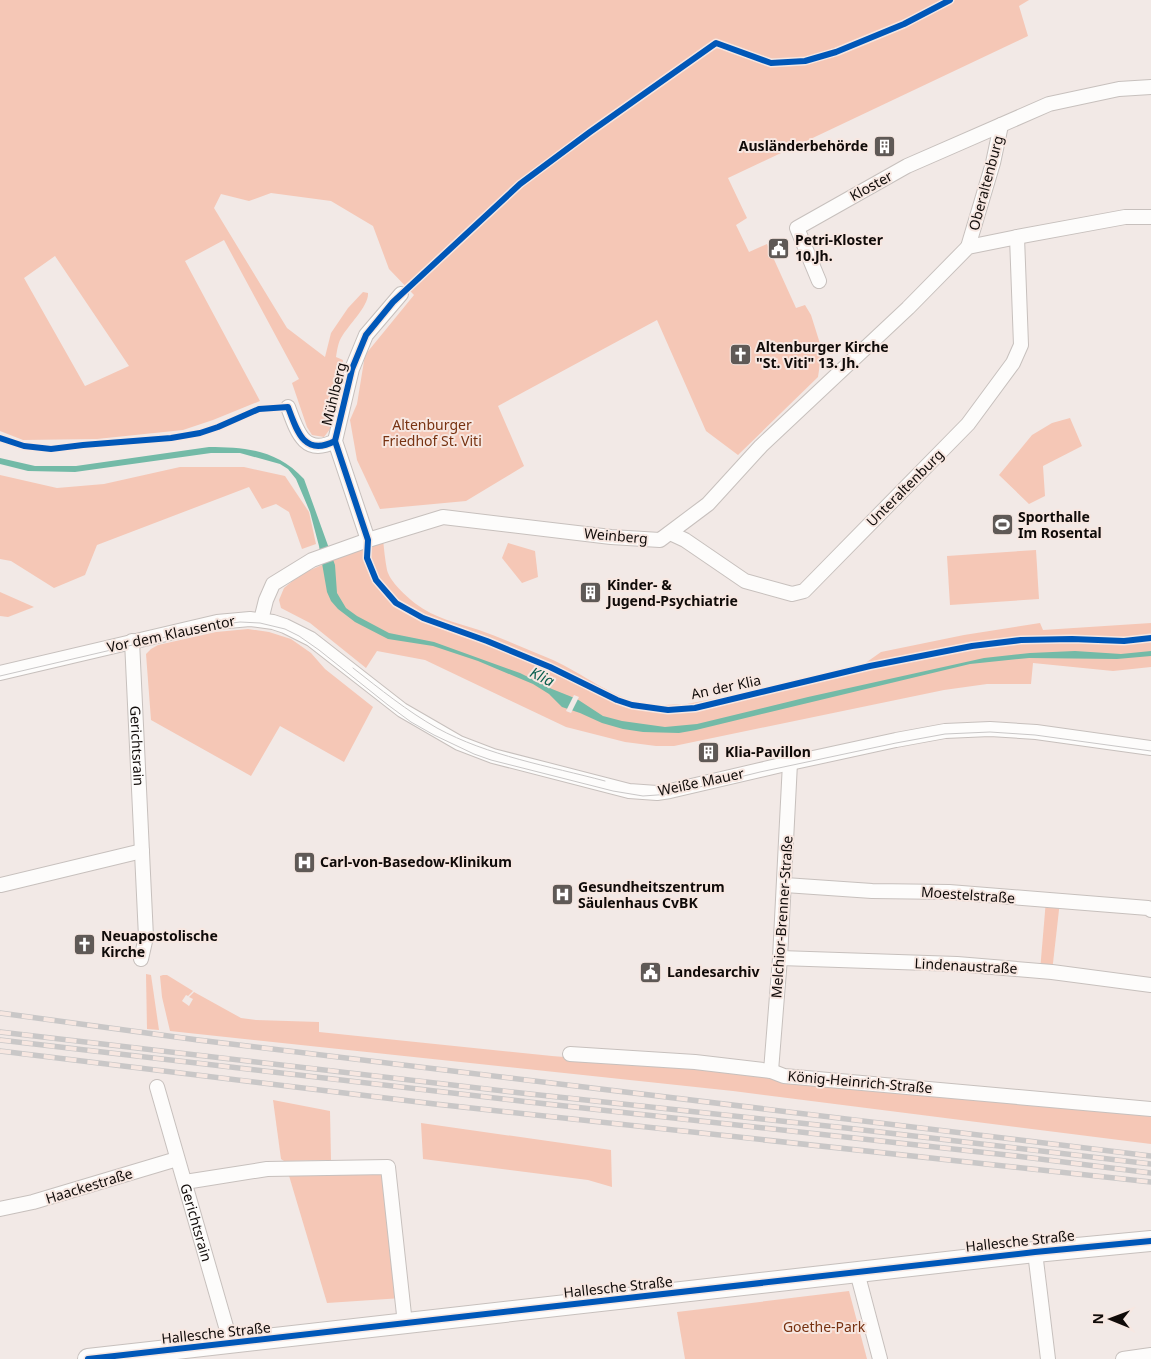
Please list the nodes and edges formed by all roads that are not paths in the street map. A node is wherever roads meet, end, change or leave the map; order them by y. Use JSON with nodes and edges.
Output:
{"nodes":[{"id":1,"x":1151,"y":87,"type":"edge"},
{"id":2,"x":1001,"y":125,"type":"junction"},
{"id":3,"x":1151,"y":217,"type":"edge"},
{"id":4,"x":1017,"y":236,"type":"junction"},
{"id":5,"x":968,"y":247,"type":"junction"},
{"id":6,"x":818,"y":282,"type":"dead end"},
{"id":7,"x":401,"y":294,"type":"dead end"},
{"id":8,"x":288,"y":407,"type":"dead end"},
{"id":9,"x":335,"y":441,"type":"junction"},
{"id":10,"x":670,"y":533,"type":"junction"},
{"id":11,"x":368,"y":540,"type":"junction"},
{"id":12,"x":261,"y":620,"type":"junction"},
{"id":13,"x":132,"y":642,"type":"junction"},
{"id":14,"x":0,"y":673,"type":"edge"},
{"id":15,"x":1151,"y":748,"type":"edge"},
{"id":16,"x":790,"y":763,"type":"junction"},
{"id":17,"x":142,"y":851,"type":"junction"},
{"id":18,"x":784,"y":885,"type":"junction"},
{"id":19,"x":1,"y":886,"type":"dead end"},
{"id":20,"x":1151,"y":910,"type":"edge"},
{"id":21,"x":780,"y":958,"type":"junction"},
{"id":22,"x":141,"y":959,"type":"dead end"},
{"id":23,"x":1151,"y":985,"type":"edge"},
{"id":24,"x":570,"y":1054,"type":"dead end"},
{"id":25,"x":771,"y":1071,"type":"junction"},
{"id":26,"x":158,"y":1087,"type":"dead end"},
{"id":27,"x":1151,"y":1108,"type":"edge"},
{"id":28,"x":177,"y":1159,"type":"junction"},
{"id":29,"x":185,"y":1182,"type":"junction"},
{"id":30,"x":0,"y":1210,"type":"edge"},
{"id":31,"x":1151,"y":1241,"type":"edge"},
{"id":32,"x":1034,"y":1252,"type":"junction"},
{"id":33,"x":857,"y":1272,"type":"junction"},
{"id":34,"x":405,"y":1324,"type":"junction"},
{"id":35,"x":233,"y":1352,"type":"edge"},
{"id":36,"x":1151,"y":1355,"type":"edge"},
{"id":37,"x":88,"y":1359,"type":"edge"},
{"id":38,"x":880,"y":1359,"type":"edge"},
{"id":39,"x":1048,"y":1359,"type":"edge"},
{"id":40,"x":1123,"y":1359,"type":"edge"}],
"edges":[{"from":1,"to":2,"type":"street","name":"Oberaltenburg"},
{"from":2,"to":5,"type":"street","name":"Oberaltenburg"},
{"from":2,"to":6,"type":"street","name":"Kloster"},
{"from":3,"to":4,"type":"street"},
{"from":4,"to":5,"type":"street"},
{"from":4,"to":10,"type":"street","name":"Unteraltenburg"},
{"from":5,"to":10,"type":"street","name":"Weinberg"},
{"from":7,"to":9,"type":"street","name":"Mühlberg"},
{"from":8,"to":9,"type":"street"},
{"from":9,"to":11,"type":"street","name":"Mühlberg"},
{"from":10,"to":11,"type":"street","name":"Weinberg"},
{"from":11,"to":12,"type":"street","name":"Weinberg"},
{"from":12,"to":13,"type":"street","name":"Vor dem Klausentor"},
{"from":12,"to":16,"type":"street","name":"Weiße Mauer"},
{"from":13,"to":14,"type":"street","name":"Vor dem Klausentor"},
{"from":13,"to":17,"type":"street","name":"Gerichtsrain"},
{"from":15,"to":16,"type":"street","name":"Weiße Mauer"},
{"from":16,"to":18,"type":"street","name":"Melchior-Brenner-Straße"},
{"from":17,"to":19,"type":"street"},
{"from":17,"to":22,"type":"street","name":"Gerichtsrain"},
{"from":18,"to":20,"type":"street","name":"Moestelstraße"},
{"from":18,"to":21,"type":"street","name":"Melchior-Brenner-Straße"},
{"from":21,"to":23,"type":"street","name":"Lindenaustraße"},
{"from":21,"to":25,"type":"street","name":"Melchior-Brenner-Straße"},
{"from":24,"to":25,"type":"street","name":"König-Heinrich-Straße"},
{"from":25,"to":27,"type":"street","name":"König-Heinrich-Straße"},
{"from":26,"to":28,"type":"street","name":"Gerichtsrain"},
{"from":28,"to":29,"type":"street","name":"Gerichtsrain"},
{"from":28,"to":30,"type":"street","name":"Haackestraße"},
{"from":29,"to":34,"type":"street"},
{"from":29,"to":35,"type":"street","name":"Gerichtsrain"},
{"from":31,"to":32,"type":"main road","name":"Hallesche Straße"},
{"from":32,"to":33,"type":"main road","name":"Hallesche Straße"},
{"from":32,"to":39,"type":"street"},
{"from":33,"to":34,"type":"main road","name":"Hallesche Straße"},
{"from":33,"to":38,"type":"street"},
{"from":34,"to":35,"type":"main road","name":"Hallesche Straße"},
{"from":35,"to":37,"type":"main road","name":"Hallesche Straße"},
{"from":36,"to":40,"type":"street"}]}
